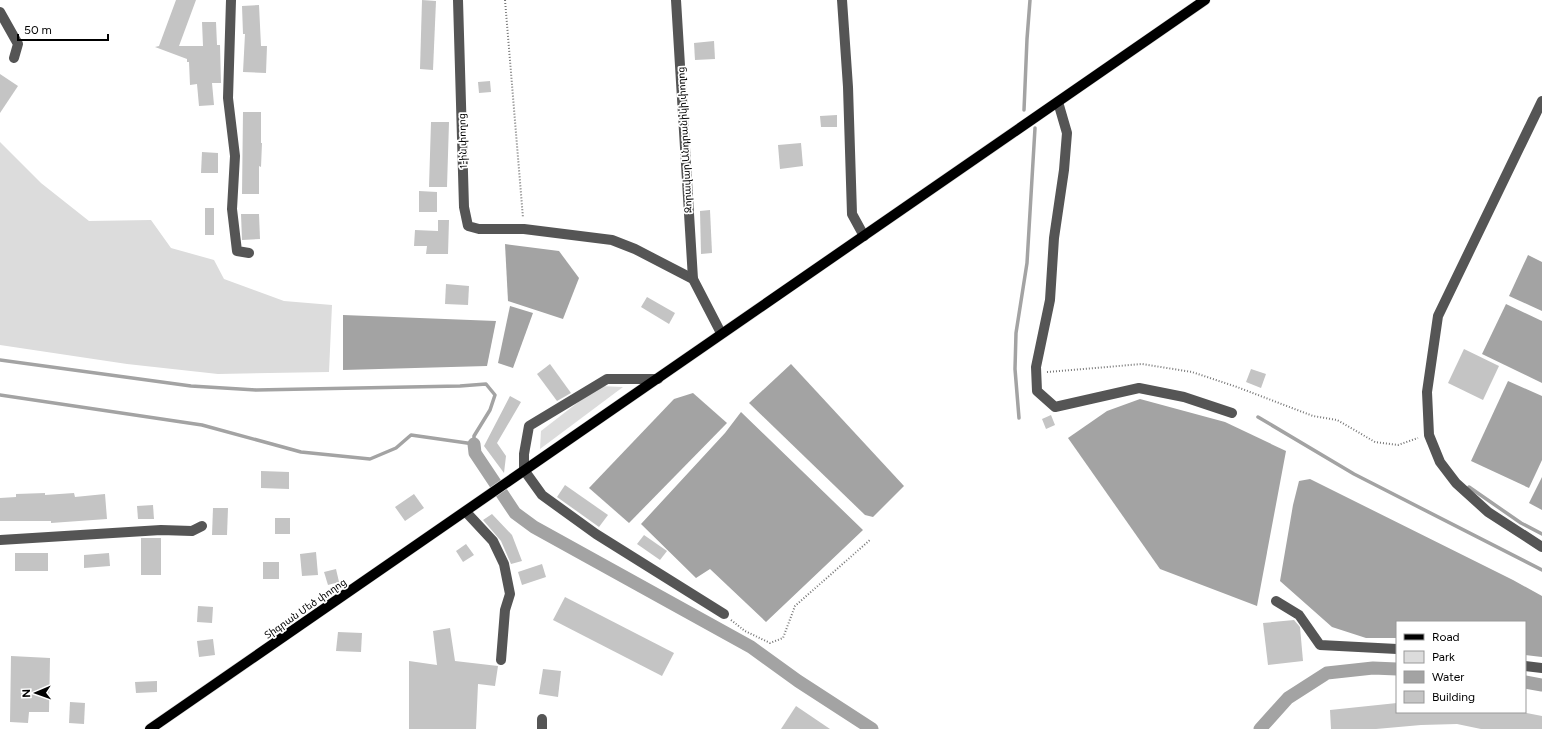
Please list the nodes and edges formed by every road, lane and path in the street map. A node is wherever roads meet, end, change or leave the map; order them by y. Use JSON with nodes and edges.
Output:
{"nodes":[{"id":1,"x":231,"y":0,"type":"edge"},
{"id":2,"x":458,"y":0,"type":"edge"},
{"id":3,"x":505,"y":0,"type":"edge"},
{"id":4,"x":676,"y":0,"type":"edge"},
{"id":5,"x":842,"y":0,"type":"edge"},
{"id":6,"x":1204,"y":0,"type":"edge"},
{"id":7,"x":0,"y":12,"type":"edge"},
{"id":8,"x":14,"y":58,"type":"dead end"},
{"id":9,"x":1542,"y":100,"type":"edge"},
{"id":10,"x":1058,"y":102,"type":"junction"},
{"id":11,"x":524,"y":229,"type":"junction"},
{"id":12,"x":864,"y":236,"type":"junction"},
{"id":13,"x":248,"y":253,"type":"dead end"},
{"id":14,"x":693,"y":279,"type":"junction"},
{"id":15,"x":721,"y":333,"type":"junction"},
{"id":16,"x":1036,"y":372,"type":"junction"},
{"id":17,"x":658,"y":379,"type":"junction"},
{"id":18,"x":1232,"y":412,"type":"dead end"},
{"id":19,"x":1429,"y":435,"type":"junction"},
{"id":20,"x":524,"y":470,"type":"junction"},
{"id":21,"x":470,"y":509,"type":"junction"},
{"id":22,"x":202,"y":526,"type":"dead end"},
{"id":23,"x":871,"y":539,"type":"dead end"},
{"id":24,"x":0,"y":540,"type":"edge"},
{"id":25,"x":1542,"y":547,"type":"edge"},
{"id":26,"x":1276,"y":601,"type":"dead end"},
{"id":27,"x":724,"y":614,"type":"joint"},
{"id":28,"x":1396,"y":649,"type":"edge"},
{"id":29,"x":501,"y":660,"type":"dead end"},
{"id":30,"x":1526,"y":666,"type":"edge"},
{"id":31,"x":1542,"y":668,"type":"edge"},
{"id":32,"x":150,"y":729,"type":"edge"}],
"edges":[{"from":1,"to":13,"type":"street"},
{"from":2,"to":11,"type":"street","name":"1-ին փողոց"},
{"from":3,"to":11,"type":"path"},
{"from":4,"to":14,"type":"street","name":"Զորավար Անդրանիկի փողոց"},
{"from":5,"to":12,"type":"street"},
{"from":6,"to":10,"type":"main road","name":"Տիգրան Մեծ փողոց"},
{"from":7,"to":8,"type":"street"},
{"from":9,"to":19,"type":"street"},
{"from":10,"to":12,"type":"main road","name":"Տիգրան Մեծ փողոց"},
{"from":10,"to":16,"type":"street"},
{"from":11,"to":14,"type":"street"},
{"from":12,"to":15,"type":"main road","name":"Տիգրան Մեծ փողոց"},
{"from":14,"to":15,"type":"street"},
{"from":15,"to":17,"type":"main road","name":"Տիգրան Մեծ փողոց"},
{"from":16,"to":18,"type":"street"},
{"from":16,"to":19,"type":"path"},
{"from":17,"to":20,"type":"main road","name":"Տիգրան Մեծ փողոց"},
{"from":17,"to":20,"type":"street"},
{"from":19,"to":25,"type":"street"},
{"from":20,"to":21,"type":"main road","name":"Տիգրան Մեծ փողոց"},
{"from":20,"to":27,"type":"street"},
{"from":21,"to":29,"type":"street"},
{"from":21,"to":32,"type":"main road","name":"Տիգրան Մեծ փողոց"},
{"from":22,"to":24,"type":"street"},
{"from":23,"to":27,"type":"path"},
{"from":26,"to":28,"type":"street"},
{"from":30,"to":31,"type":"street"}]}
